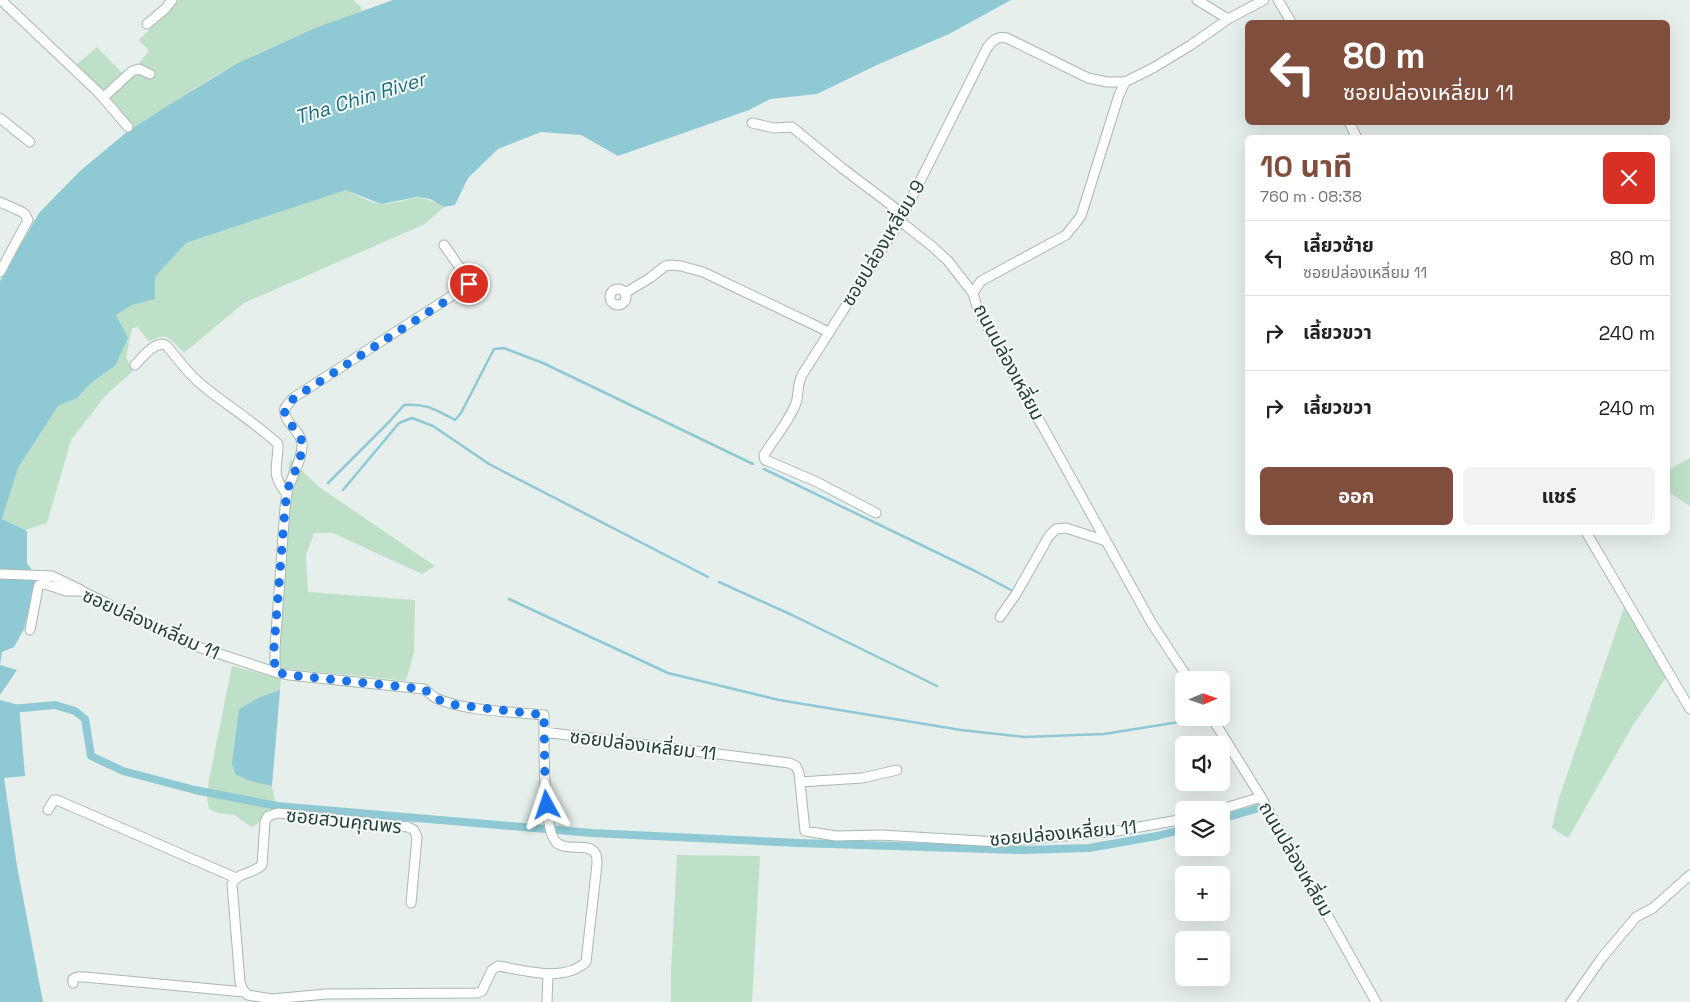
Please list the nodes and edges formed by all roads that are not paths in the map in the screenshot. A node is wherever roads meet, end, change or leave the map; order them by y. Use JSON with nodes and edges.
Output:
{"nodes":[{"id":1,"x":1,"y":0,"type":"edge"},
{"id":2,"x":172,"y":0,"type":"edge"},
{"id":3,"x":1197,"y":0,"type":"edge"},
{"id":4,"x":1264,"y":0,"type":"edge"},
{"id":5,"x":1278,"y":0,"type":"edge"},
{"id":6,"x":1228,"y":19,"type":"junction"},
{"id":7,"x":1290,"y":20,"type":"edge"},
{"id":8,"x":147,"y":24,"type":"dead end"},
{"id":9,"x":150,"y":74,"type":"dead end"},
{"id":10,"x":1125,"y":82,"type":"junction"},
{"id":11,"x":102,"y":98,"type":"junction"},
{"id":12,"x":0,"y":118,"type":"edge"},
{"id":13,"x":752,"y":123,"type":"dead end"},
{"id":14,"x":128,"y":127,"type":"dead end"},
{"id":15,"x":30,"y":142,"type":"dead end"},
{"id":16,"x":0,"y":202,"type":"edge"},
{"id":17,"x":901,"y":218,"type":"junction"},
{"id":18,"x":444,"y":245,"type":"dead end"},
{"id":19,"x":0,"y":272,"type":"edge"},
{"id":20,"x":625,"y":293,"type":"dead end"},
{"id":21,"x":973,"y":294,"type":"junction"},
{"id":22,"x":829,"y":332,"type":"junction"},
{"id":23,"x":135,"y":365,"type":"dead end"},
{"id":24,"x":287,"y":494,"type":"junction"},
{"id":25,"x":876,"y":513,"type":"dead end"},
{"id":26,"x":1588,"y":535,"type":"edge"},
{"id":27,"x":1106,"y":540,"type":"junction"},
{"id":28,"x":0,"y":574,"type":"edge"},
{"id":29,"x":82,"y":591,"type":"junction"},
{"id":30,"x":1000,"y":617,"type":"dead end"},
{"id":31,"x":30,"y":630,"type":"dead end"},
{"id":32,"x":1183,"y":671,"type":"edge"},
{"id":33,"x":275,"y":672,"type":"junction"},
{"id":34,"x":1690,"y":709,"type":"edge"},
{"id":35,"x":1217,"y":726,"type":"edge"},
{"id":36,"x":544,"y":732,"type":"junction"},
{"id":37,"x":897,"y":770,"type":"dead end"},
{"id":38,"x":800,"y":782,"type":"junction"},
{"id":39,"x":1261,"y":797,"type":"junction"},
{"id":40,"x":1230,"y":807,"type":"edge"},
{"id":41,"x":48,"y":810,"type":"dead end"},
{"id":42,"x":1175,"y":821,"type":"edge"},
{"id":43,"x":1690,"y":875,"type":"edge"},
{"id":44,"x":236,"y":878,"type":"junction"},
{"id":45,"x":411,"y":903,"type":"dead end"},
{"id":46,"x":548,"y":974,"type":"junction"},
{"id":47,"x":73,"y":983,"type":"dead end"},
{"id":48,"x":244,"y":992,"type":"junction"},
{"id":49,"x":547,"y":1002,"type":"edge"},
{"id":50,"x":1376,"y":1002,"type":"edge"},
{"id":51,"x":1571,"y":1002,"type":"edge"}],
"edges":[{"from":1,"to":11,"type":"street"},
{"from":2,"to":8,"type":"street"},
{"from":3,"to":6,"type":"street"},
{"from":4,"to":6,"type":"street"},
{"from":5,"to":7,"type":"street"},
{"from":6,"to":10,"type":"street"},
{"from":9,"to":11,"type":"street"},
{"from":10,"to":17,"type":"street","name":"ซอยปล่องเหลี่ยม 9"},
{"from":10,"to":21,"type":"street","name":"ถนนปล่องเหลี่ยม"},
{"from":11,"to":14,"type":"street"},
{"from":12,"to":15,"type":"street"},
{"from":13,"to":17,"type":"street"},
{"from":16,"to":19,"type":"street"},
{"from":17,"to":21,"type":"street"},
{"from":17,"to":22,"type":"street","name":"ซอยปล่องเหลี่ยม 9"},
{"from":18,"to":24,"type":"street"},
{"from":20,"to":22,"type":"street"},
{"from":21,"to":27,"type":"street","name":"ถนนปล่องเหลี่ยม"},
{"from":22,"to":25,"type":"street","name":"ซอยปล่องเหลี่ยม 9"},
{"from":23,"to":24,"type":"street"},
{"from":24,"to":33,"type":"street"},
{"from":26,"to":34,"type":"street"},
{"from":27,"to":30,"type":"street"},
{"from":27,"to":32,"type":"street","name":"ถนนปล่องเหลี่ยม"},
{"from":28,"to":29,"type":"street"},
{"from":29,"to":31,"type":"street","name":"ซอยปล่องเหลี่ยม 11"},
{"from":29,"to":33,"type":"street","name":"ซอยปล่องเหลี่ยม 11"},
{"from":33,"to":36,"type":"street","name":"ซอยปล่องเหลี่ยม 11"},
{"from":35,"to":39,"type":"street","name":"ถนนปล่องเหลี่ยม"},
{"from":36,"to":38,"type":"street","name":"ซอยปล่องเหลี่ยม 11"},
{"from":36,"to":46,"type":"street"},
{"from":37,"to":38,"type":"street"},
{"from":38,"to":42,"type":"street","name":"ซอยปล่องเหลี่ยม 11"},
{"from":39,"to":40,"type":"street"},
{"from":39,"to":50,"type":"street","name":"ถนนปล่องเหลี่ยม"},
{"from":41,"to":44,"type":"street"},
{"from":43,"to":51,"type":"street"},
{"from":44,"to":45,"type":"street","name":"ซอยสวนคุณพร"},
{"from":44,"to":48,"type":"street"},
{"from":46,"to":48,"type":"street"},
{"from":46,"to":49,"type":"street"},
{"from":47,"to":48,"type":"street"}]}
